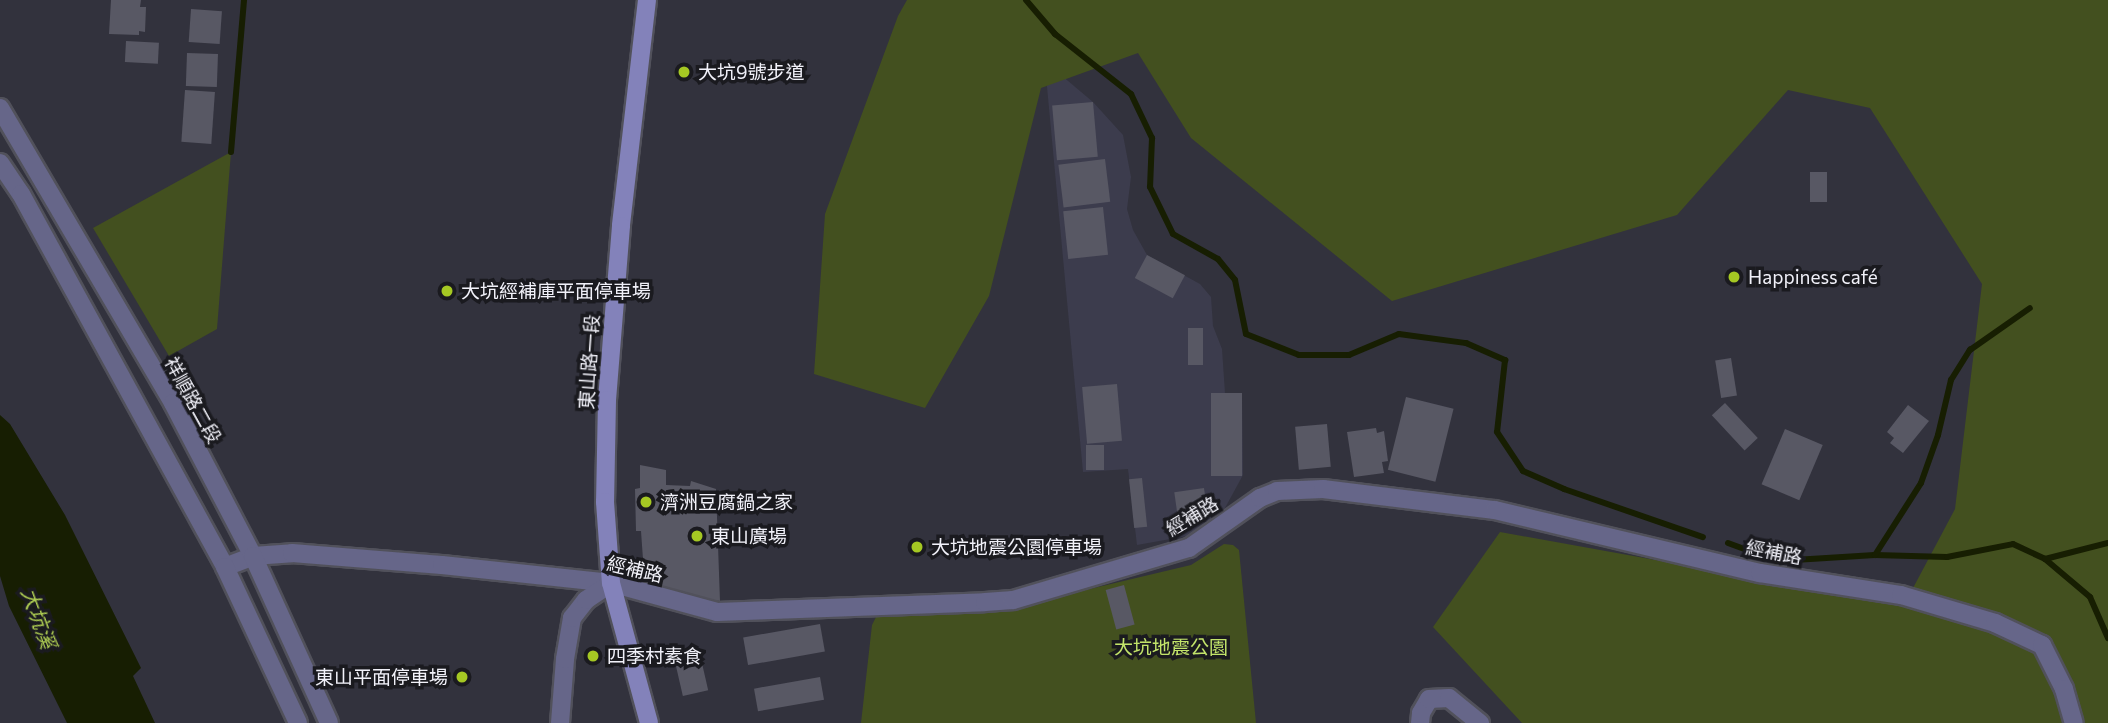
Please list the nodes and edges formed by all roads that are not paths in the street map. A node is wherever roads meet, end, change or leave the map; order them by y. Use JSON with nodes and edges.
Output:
{"nodes":[{"id":1,"x":647,"y":0,"type":"edge"},
{"id":2,"x":0,"y":108,"type":"edge"},
{"id":3,"x":0,"y":163,"type":"edge"},
{"id":4,"x":253,"y":556,"type":"junction"},
{"id":5,"x":225,"y":567,"type":"junction"},
{"id":6,"x":611,"y":583,"type":"junction"},
{"id":7,"x":298,"y":723,"type":"edge"},
{"id":8,"x":329,"y":723,"type":"edge"},
{"id":9,"x":560,"y":723,"type":"edge"},
{"id":10,"x":649,"y":723,"type":"edge"},
{"id":11,"x":1420,"y":723,"type":"edge"},
{"id":12,"x":1480,"y":723,"type":"edge"},
{"id":13,"x":2074,"y":723,"type":"edge"}],
"edges":[{"from":1,"to":6,"type":"main road","name":"東山路一段"},
{"from":2,"to":4,"type":"street","name":"祥順路二段"},
{"from":3,"to":5,"type":"street"},
{"from":4,"to":5,"type":"street","name":"經補路"},
{"from":4,"to":6,"type":"street","name":"經補路"},
{"from":4,"to":8,"type":"street","name":"祥順路二段"},
{"from":5,"to":7,"type":"street"},
{"from":6,"to":9,"type":"street"},
{"from":6,"to":10,"type":"main road","name":"東山路一段"},
{"from":6,"to":13,"type":"street","name":"經補路"},
{"from":11,"to":12,"type":"street"}]}
